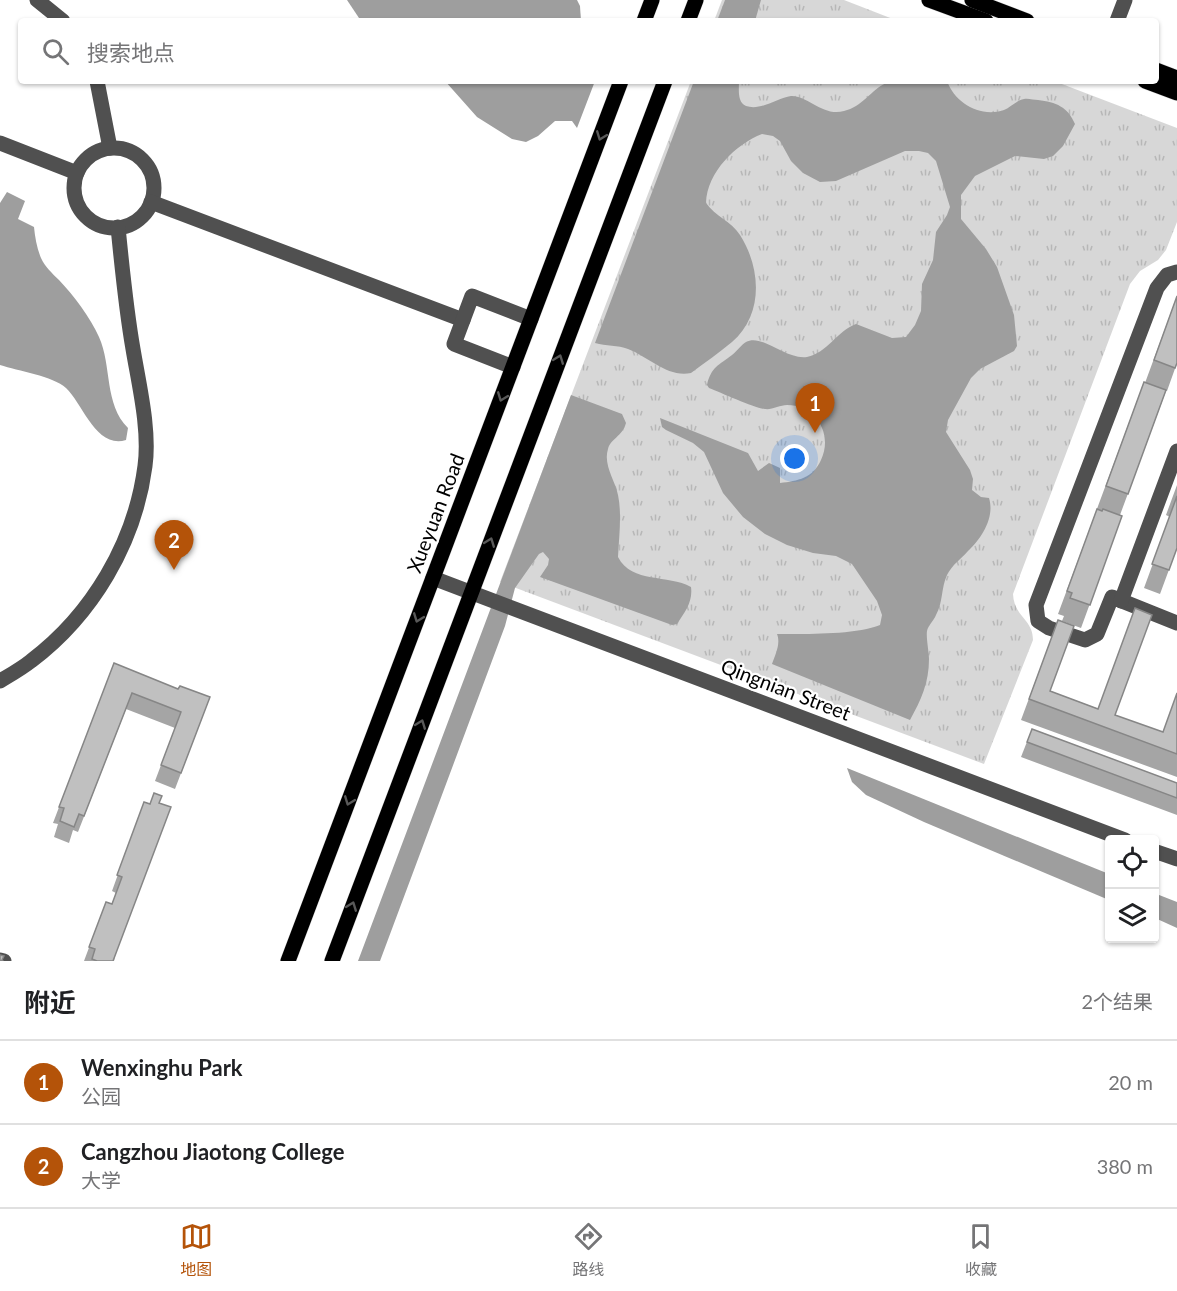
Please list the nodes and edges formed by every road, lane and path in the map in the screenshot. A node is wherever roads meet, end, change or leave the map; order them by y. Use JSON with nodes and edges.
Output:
{"nodes":[{"id":1,"x":37,"y":0,"type":"edge"},
{"id":2,"x":652,"y":0,"type":"edge"},
{"id":3,"x":696,"y":0,"type":"edge"},
{"id":4,"x":929,"y":0,"type":"edge"},
{"id":5,"x":972,"y":0,"type":"edge"},
{"id":6,"x":1125,"y":0,"type":"edge"},
{"id":7,"x":59,"y":18,"type":"edge"},
{"id":8,"x":645,"y":18,"type":"edge"},
{"id":9,"x":689,"y":18,"type":"edge"},
{"id":10,"x":978,"y":18,"type":"edge"},
{"id":11,"x":1020,"y":18,"type":"edge"},
{"id":12,"x":1118,"y":18,"type":"edge"},
{"id":13,"x":1159,"y":71,"type":"edge"},
{"id":14,"x":1177,"y":78,"type":"edge"},
{"id":15,"x":98,"y":84,"type":"edge"},
{"id":16,"x":620,"y":84,"type":"edge"},
{"id":17,"x":664,"y":84,"type":"edge"},
{"id":18,"x":1153,"y":84,"type":"edge"},
{"id":19,"x":1177,"y":93,"type":"edge"},
{"id":20,"x":0,"y":143,"type":"edge"},
{"id":21,"x":110,"y":148,"type":"junction"},
{"id":22,"x":77,"y":173,"type":"junction"},
{"id":23,"x":151,"y":202,"type":"junction"},
{"id":24,"x":118,"y":227,"type":"junction"},
{"id":25,"x":1177,"y":272,"type":"edge"},
{"id":26,"x":531,"y":319,"type":"junction"},
{"id":27,"x":463,"y":320,"type":"junction"},
{"id":28,"x":513,"y":367,"type":"junction"},
{"id":29,"x":1177,"y":451,"type":"edge"},
{"id":30,"x":433,"y":578,"type":"junction"},
{"id":31,"x":471,"y":592,"type":"junction"},
{"id":32,"x":1121,"y":601,"type":"junction"},
{"id":33,"x":1176,"y":619,"type":"edge"},
{"id":34,"x":0,"y":681,"type":"edge"},
{"id":35,"x":1112,"y":835,"type":"edge"},
{"id":36,"x":1159,"y":852,"type":"edge"},
{"id":37,"x":1177,"y":859,"type":"edge"},
{"id":38,"x":288,"y":961,"type":"edge"},
{"id":39,"x":332,"y":961,"type":"edge"}],
"edges":[{"from":1,"to":7,"type":"street"},
{"from":2,"to":8,"type":"main road"},
{"from":3,"to":9,"type":"main road"},
{"from":4,"to":10,"type":"main road"},
{"from":5,"to":11,"type":"main road"},
{"from":6,"to":12,"type":"street"},
{"from":13,"to":14,"type":"main road"},
{"from":15,"to":21,"type":"street"},
{"from":16,"to":26,"type":"main road","name":"Xueyuan Road","one_way":true},
{"from":31,"to":17,"type":"main road","one_way":true},
{"from":18,"to":19,"type":"main road"},
{"from":20,"to":22,"type":"street"},
{"from":21,"to":22,"type":"street"},
{"from":21,"to":23,"type":"street"},
{"from":22,"to":24,"type":"street"},
{"from":23,"to":24,"type":"street"},
{"from":23,"to":27,"type":"street"},
{"from":24,"to":34,"type":"street"},
{"from":25,"to":32,"type":"street"},
{"from":26,"to":27,"type":"street"},
{"from":26,"to":28,"type":"main road","name":"Xueyuan Road"},
{"from":27,"to":28,"type":"street"},
{"from":28,"to":30,"type":"main road","name":"Xueyuan Road","one_way":true},
{"from":29,"to":32,"type":"street"},
{"from":30,"to":31,"type":"street","name":"Qingnian Street"},
{"from":30,"to":38,"type":"main road","name":"Xueyuan Road","one_way":true},
{"from":31,"to":35,"type":"street","name":"Qingnian Street"},
{"from":39,"to":31,"type":"main road","one_way":true},
{"from":32,"to":33,"type":"street"},
{"from":36,"to":37,"type":"street"}]}
